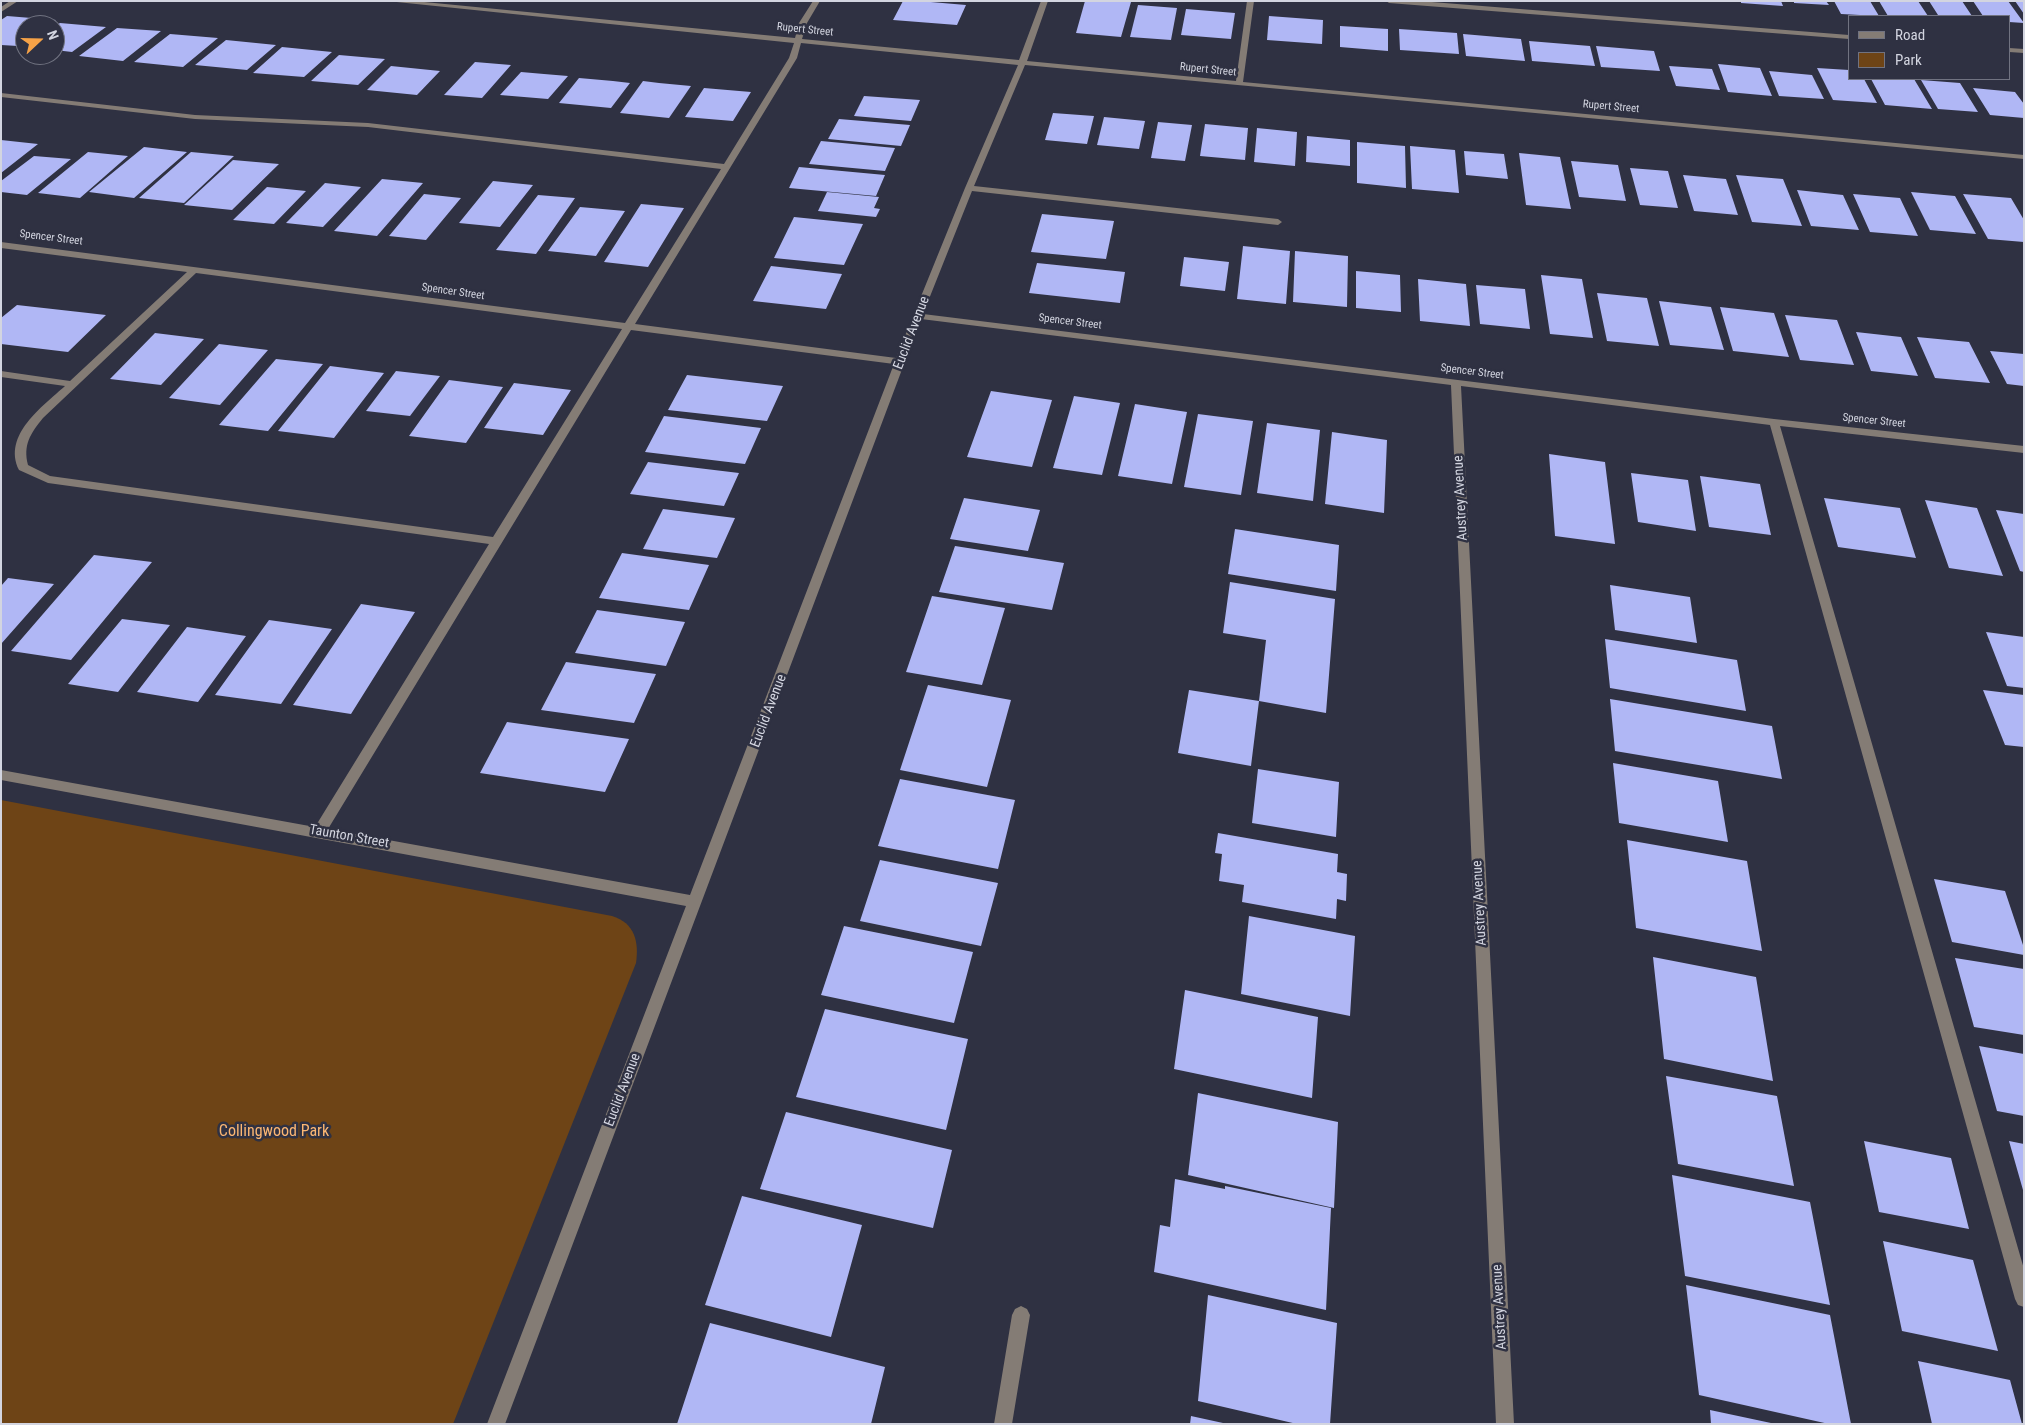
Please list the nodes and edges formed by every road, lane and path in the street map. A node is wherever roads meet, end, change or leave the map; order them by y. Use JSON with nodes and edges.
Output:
{"nodes":[{"id":1,"x":15,"y":1,"type":"edge"},
{"id":2,"x":390,"y":1,"type":"edge"},
{"id":3,"x":817,"y":1,"type":"edge"},
{"id":4,"x":1046,"y":1,"type":"edge"},
{"id":5,"x":1251,"y":1,"type":"edge"},
{"id":6,"x":1389,"y":1,"type":"edge"},
{"id":7,"x":1,"y":10,"type":"edge"},
{"id":8,"x":1848,"y":37,"type":"edge"},
{"id":9,"x":799,"y":41,"type":"junction"},
{"id":10,"x":2010,"y":50,"type":"edge"},
{"id":11,"x":2024,"y":51,"type":"edge"},
{"id":12,"x":1023,"y":63,"type":"junction"},
{"id":13,"x":1239,"y":84,"type":"junction"},
{"id":14,"x":1,"y":95,"type":"edge"},
{"id":15,"x":2024,"y":156,"type":"edge"},
{"id":16,"x":727,"y":167,"type":"junction"},
{"id":17,"x":968,"y":188,"type":"junction"},
{"id":18,"x":1278,"y":222,"type":"dead end"},
{"id":19,"x":1,"y":245,"type":"edge"},
{"id":20,"x":195,"y":269,"type":"junction"},
{"id":21,"x":918,"y":316,"type":"junction"},
{"id":22,"x":627,"y":328,"type":"junction"},
{"id":23,"x":901,"y":362,"type":"junction"},
{"id":24,"x":1,"y":374,"type":"edge"},
{"id":25,"x":1456,"y":382,"type":"junction"},
{"id":26,"x":71,"y":384,"type":"junction"},
{"id":27,"x":1774,"y":422,"type":"junction"},
{"id":28,"x":2024,"y":450,"type":"edge"},
{"id":29,"x":495,"y":542,"type":"junction"},
{"id":30,"x":1,"y":775,"type":"edge"},
{"id":31,"x":319,"y":832,"type":"junction"},
{"id":32,"x":696,"y":902,"type":"junction"},
{"id":33,"x":2024,"y":1299,"type":"edge"},
{"id":34,"x":1021,"y":1315,"type":"dead end"},
{"id":35,"x":496,"y":1424,"type":"edge"},
{"id":36,"x":1003,"y":1424,"type":"edge"},
{"id":37,"x":1506,"y":1424,"type":"edge"}],
"edges":[{"from":1,"to":7,"type":"street"},
{"from":2,"to":9,"type":"street","name":"Rupert Street"},
{"from":3,"to":9,"type":"street"},
{"from":4,"to":12,"type":"street","name":"Euclid Avenue"},
{"from":5,"to":13,"type":"street"},
{"from":6,"to":8,"type":"street"},
{"from":9,"to":12,"type":"street","name":"Rupert Street"},
{"from":9,"to":16,"type":"street"},
{"from":10,"to":11,"type":"street"},
{"from":12,"to":13,"type":"street","name":"Rupert Street"},
{"from":12,"to":17,"type":"street","name":"Euclid Avenue"},
{"from":13,"to":15,"type":"street","name":"Rupert Street"},
{"from":14,"to":16,"type":"street"},
{"from":16,"to":22,"type":"street"},
{"from":17,"to":18,"type":"street"},
{"from":17,"to":21,"type":"street","name":"Euclid Avenue"},
{"from":19,"to":20,"type":"street","name":"Spencer Street"},
{"from":20,"to":22,"type":"street","name":"Spencer Street"},
{"from":20,"to":26,"type":"street"},
{"from":21,"to":23,"type":"street","name":"Euclid Avenue"},
{"from":21,"to":25,"type":"street","name":"Spencer Street"},
{"from":22,"to":23,"type":"street","name":"Spencer Street"},
{"from":22,"to":29,"type":"street"},
{"from":23,"to":32,"type":"street","name":"Euclid Avenue"},
{"from":24,"to":26,"type":"street"},
{"from":25,"to":27,"type":"street","name":"Spencer Street"},
{"from":25,"to":37,"type":"street","name":"Austrey Avenue"},
{"from":26,"to":29,"type":"street"},
{"from":27,"to":28,"type":"street","name":"Spencer Street"},
{"from":27,"to":33,"type":"street"},
{"from":29,"to":31,"type":"street"},
{"from":30,"to":31,"type":"street","name":"Taunton Street"},
{"from":31,"to":32,"type":"street","name":"Taunton Street"},
{"from":32,"to":35,"type":"street","name":"Euclid Avenue"},
{"from":34,"to":36,"type":"street"}]}
